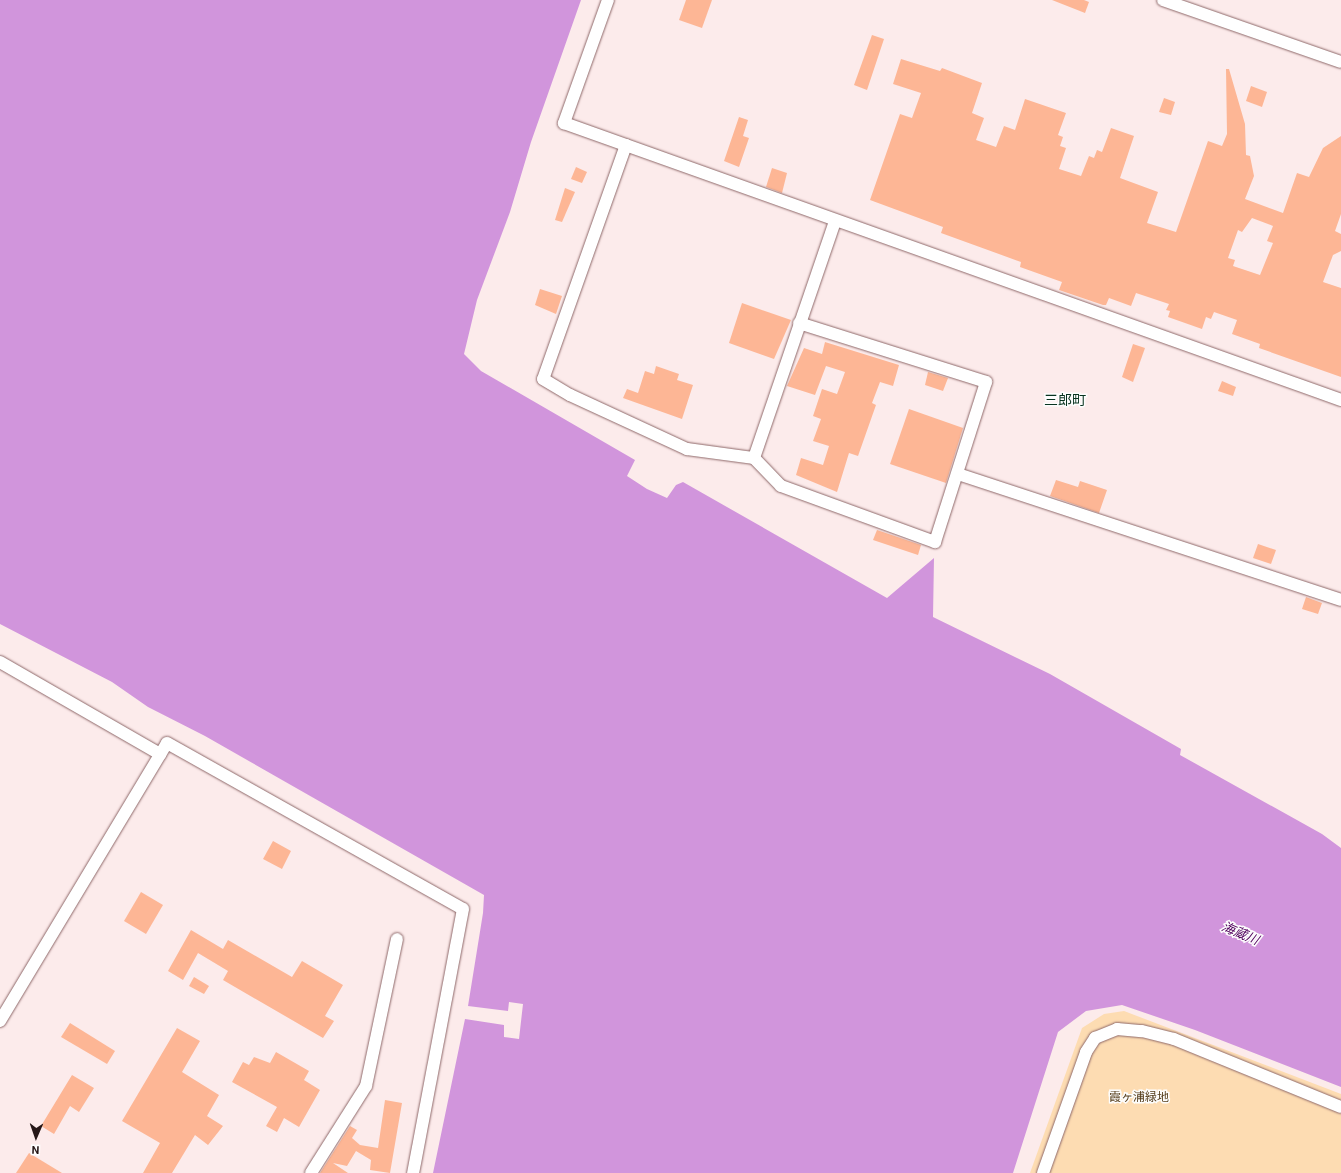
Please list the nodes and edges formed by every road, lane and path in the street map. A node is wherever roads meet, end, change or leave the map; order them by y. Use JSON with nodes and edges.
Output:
{"nodes":[{"id":1,"x":608,"y":0,"type":"edge"},
{"id":2,"x":1163,"y":0,"type":"edge"},
{"id":3,"x":1341,"y":62,"type":"edge"},
{"id":4,"x":626,"y":145,"type":"junction"},
{"id":5,"x":835,"y":221,"type":"junction"},
{"id":6,"x":799,"y":323,"type":"junction"},
{"id":7,"x":1341,"y":400,"type":"edge"},
{"id":8,"x":754,"y":458,"type":"junction"},
{"id":9,"x":958,"y":474,"type":"junction"},
{"id":10,"x":1341,"y":600,"type":"edge"},
{"id":11,"x":0,"y":662,"type":"edge"},
{"id":12,"x":160,"y":754,"type":"junction"},
{"id":13,"x":397,"y":939,"type":"dead end"},
{"id":14,"x":0,"y":1021,"type":"edge"},
{"id":15,"x":1341,"y":1107,"type":"edge"},
{"id":16,"x":311,"y":1173,"type":"edge"},
{"id":17,"x":413,"y":1173,"type":"edge"},
{"id":18,"x":1043,"y":1173,"type":"edge"}],
"edges":[{"from":1,"to":4,"type":"lane"},
{"from":2,"to":3,"type":"lane"},
{"from":4,"to":5,"type":"lane"},
{"from":4,"to":8,"type":"lane"},
{"from":5,"to":6,"type":"lane"},
{"from":5,"to":7,"type":"lane"},
{"from":6,"to":8,"type":"lane"},
{"from":6,"to":9,"type":"lane"},
{"from":8,"to":9,"type":"lane"},
{"from":9,"to":10,"type":"lane"},
{"from":11,"to":12,"type":"lane"},
{"from":12,"to":14,"type":"lane"},
{"from":12,"to":17,"type":"lane"},
{"from":13,"to":16,"type":"lane"},
{"from":15,"to":18,"type":"lane"}]}
